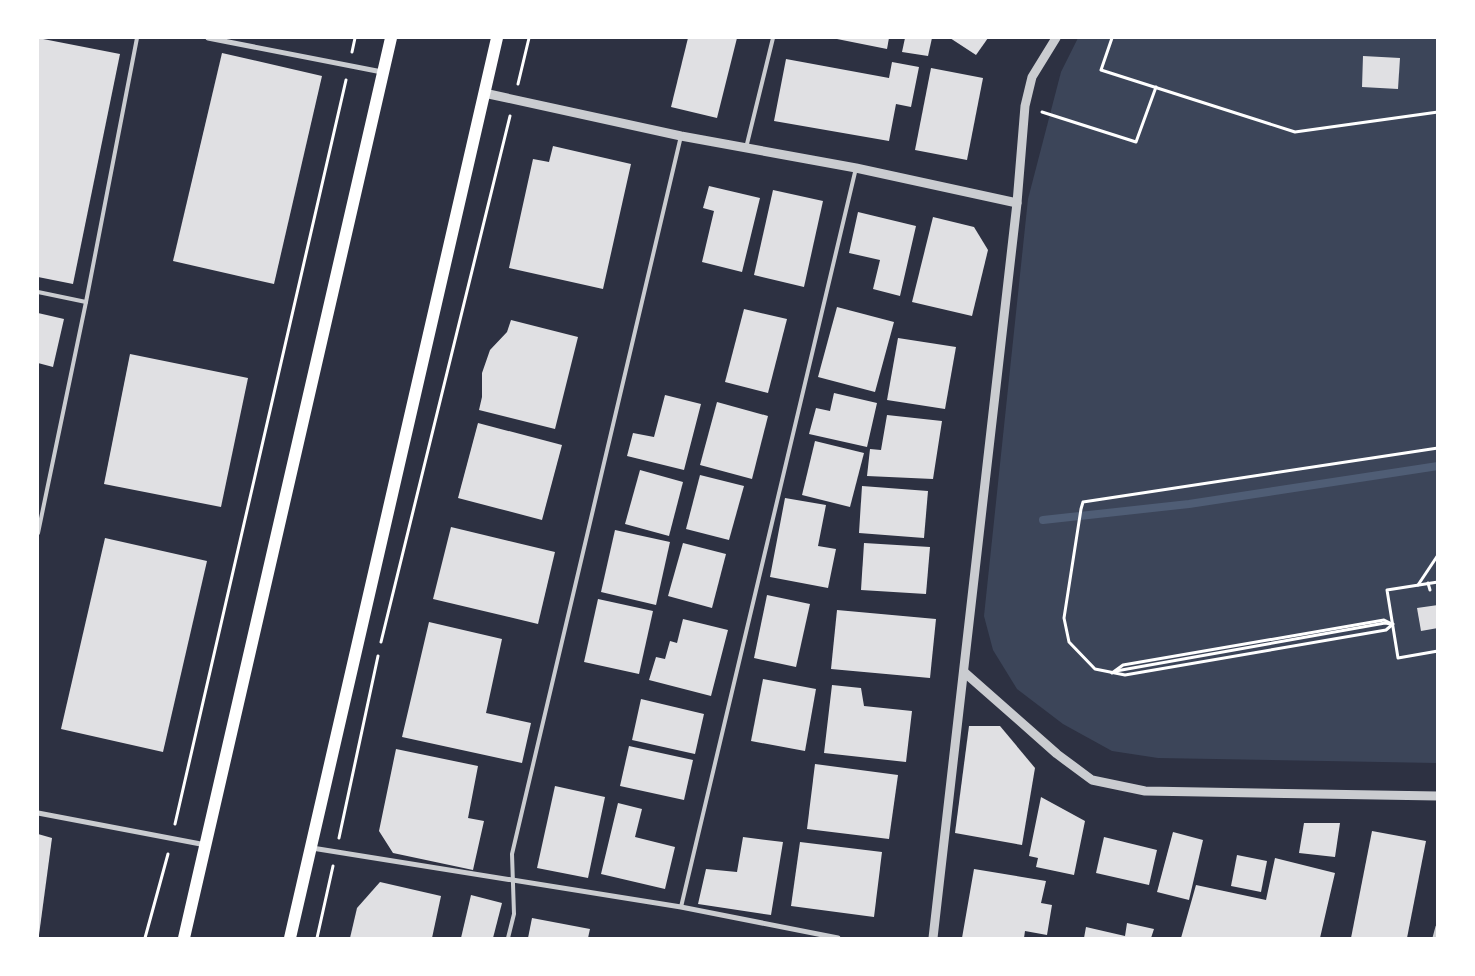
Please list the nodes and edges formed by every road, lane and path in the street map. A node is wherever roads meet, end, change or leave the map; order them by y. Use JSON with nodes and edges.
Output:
{"nodes":[{"id":1,"x":138,"y":38,"type":"edge"},
{"id":2,"x":208,"y":38,"type":"edge"},
{"id":3,"x":355,"y":38,"type":"edge"},
{"id":4,"x":391,"y":38,"type":"edge"},
{"id":5,"x":497,"y":38,"type":"edge"},
{"id":6,"x":529,"y":38,"type":"edge"},
{"id":7,"x":773,"y":38,"type":"edge"},
{"id":8,"x":1056,"y":38,"type":"edge"},
{"id":9,"x":1112,"y":38,"type":"edge"},
{"id":10,"x":349,"y":66,"type":"junction"},
{"id":11,"x":382,"y":72,"type":"junction"},
{"id":12,"x":1156,"y":87,"type":"junction"},
{"id":13,"x":484,"y":93,"type":"junction"},
{"id":14,"x":514,"y":100,"type":"junction"},
{"id":15,"x":1025,"y":106,"type":"junction"},
{"id":16,"x":1438,"y":112,"type":"edge"},
{"id":17,"x":682,"y":136,"type":"junction"},
{"id":18,"x":746,"y":148,"type":"junction"},
{"id":19,"x":856,"y":168,"type":"junction"},
{"id":20,"x":1017,"y":203,"type":"junction"},
{"id":21,"x":38,"y":292,"type":"edge"},
{"id":22,"x":86,"y":302,"type":"junction"},
{"id":23,"x":1438,"y":448,"type":"edge"},
{"id":24,"x":38,"y":533,"type":"edge"},
{"id":25,"x":1438,"y":555,"type":"edge"},
{"id":26,"x":1438,"y":582,"type":"edge"},
{"id":27,"x":1428,"y":583,"type":"junction"},
{"id":28,"x":1418,"y":585,"type":"junction"},
{"id":29,"x":1430,"y":590,"type":"dead end"},
{"id":30,"x":1393,"y":624,"type":"junction"},
{"id":31,"x":1438,"y":651,"type":"edge"},
{"id":32,"x":964,"y":672,"type":"junction"},
{"id":33,"x":1111,"y":674,"type":"junction"},
{"id":34,"x":1438,"y":796,"type":"edge"},
{"id":35,"x":38,"y":813,"type":"edge"},
{"id":36,"x":172,"y":838,"type":"junction"},
{"id":37,"x":206,"y":845,"type":"junction"},
{"id":38,"x":310,"y":848,"type":"junction"},
{"id":39,"x":336,"y":852,"type":"junction"},
{"id":40,"x":514,"y":882,"type":"junction"},
{"id":41,"x":681,"y":907,"type":"junction"},
{"id":42,"x":1438,"y":927,"type":"edge"},
{"id":43,"x":145,"y":938,"type":"edge"},
{"id":44,"x":184,"y":938,"type":"edge"},
{"id":45,"x":290,"y":938,"type":"edge"},
{"id":46,"x":317,"y":938,"type":"edge"},
{"id":47,"x":508,"y":938,"type":"edge"},
{"id":48,"x":838,"y":938,"type":"edge"},
{"id":49,"x":933,"y":938,"type":"edge"},
{"id":50,"x":1435,"y":938,"type":"edge"}],
"edges":[{"from":1,"to":22,"type":"lane"},
{"from":2,"to":10,"type":"street"},
{"from":3,"to":10,"type":"path"},
{"from":4,"to":11,"type":"main road"},
{"from":5,"to":13,"type":"main road"},
{"from":6,"to":14,"type":"path"},
{"from":7,"to":18,"type":"lane"},
{"from":8,"to":15,"type":"street"},
{"from":9,"to":12,"type":"path"},
{"from":10,"to":11,"type":"street"},
{"from":10,"to":36,"type":"path"},
{"from":11,"to":37,"type":"main road"},
{"from":12,"to":15,"type":"path"},
{"from":12,"to":16,"type":"path"},
{"from":13,"to":14,"type":"street"},
{"from":13,"to":38,"type":"main road"},
{"from":14,"to":17,"type":"street"},
{"from":14,"to":39,"type":"path"},
{"from":15,"to":20,"type":"street"},
{"from":17,"to":18,"type":"street"},
{"from":17,"to":40,"type":"lane"},
{"from":18,"to":19,"type":"street"},
{"from":19,"to":20,"type":"street"},
{"from":19,"to":41,"type":"lane"},
{"from":20,"to":32,"type":"street"},
{"from":21,"to":22,"type":"lane"},
{"from":22,"to":24,"type":"lane"},
{"from":23,"to":33,"type":"path"},
{"from":25,"to":28,"type":"path"},
{"from":26,"to":27,"type":"path"},
{"from":27,"to":28,"type":"path"},
{"from":27,"to":29,"type":"path"},
{"from":28,"to":30,"type":"path"},
{"from":30,"to":31,"type":"path"},
{"from":30,"to":33,"type":"path"},
{"from":30,"to":33,"type":"path"},
{"from":32,"to":34,"type":"street"},
{"from":32,"to":49,"type":"street"},
{"from":35,"to":36,"type":"street"},
{"from":36,"to":37,"type":"street"},
{"from":36,"to":43,"type":"path"},
{"from":37,"to":44,"type":"main road"},
{"from":38,"to":39,"type":"street"},
{"from":38,"to":45,"type":"main road"},
{"from":39,"to":40,"type":"street"},
{"from":39,"to":46,"type":"path"},
{"from":40,"to":41,"type":"street"},
{"from":40,"to":47,"type":"lane"},
{"from":41,"to":48,"type":"street"},
{"from":42,"to":50,"type":"street"}]}
